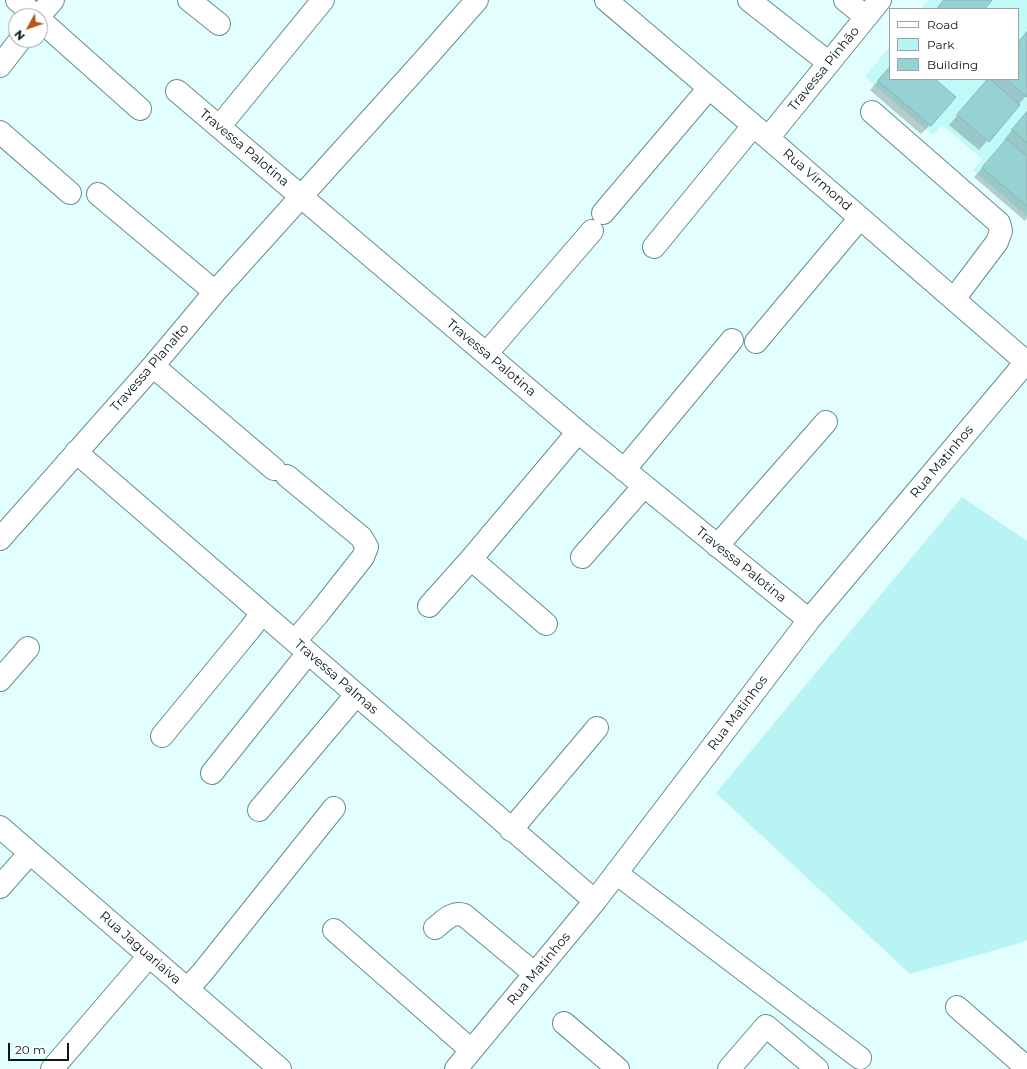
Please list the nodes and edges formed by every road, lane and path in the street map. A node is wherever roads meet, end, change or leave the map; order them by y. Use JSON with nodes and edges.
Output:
{"nodes":[{"id":1,"x":17,"y":0,"type":"edge"},
{"id":2,"x":53,"y":0,"type":"edge"},
{"id":3,"x":189,"y":0,"type":"edge"},
{"id":4,"x":323,"y":0,"type":"edge"},
{"id":5,"x":477,"y":0,"type":"edge"},
{"id":6,"x":606,"y":0,"type":"edge"},
{"id":7,"x":749,"y":0,"type":"edge"},
{"id":8,"x":845,"y":0,"type":"edge"},
{"id":9,"x":880,"y":0,"type":"edge"},
{"id":10,"x":26,"y":8,"type":"edge"},
{"id":11,"x":46,"y":8,"type":"edge"},
{"id":12,"x":866,"y":17,"type":"junction"},
{"id":13,"x":219,"y":24,"type":"dead end"},
{"id":14,"x":48,"y":27,"type":"edge"},
{"id":15,"x":14,"y":48,"type":"edge"},
{"id":16,"x":829,"y":63,"type":"junction"},
{"id":17,"x":0,"y":66,"type":"edge"},
{"id":18,"x":709,"y":88,"type":"junction"},
{"id":19,"x":177,"y":91,"type":"dead end"},
{"id":20,"x":140,"y":109,"type":"dead end"},
{"id":21,"x":872,"y":112,"type":"dead end"},
{"id":22,"x":219,"y":127,"type":"junction"},
{"id":23,"x":0,"y":132,"type":"edge"},
{"id":24,"x":761,"y":132,"type":"junction"},
{"id":25,"x":70,"y":193,"type":"dead end"},
{"id":26,"x":98,"y":194,"type":"dead end"},
{"id":27,"x":301,"y":196,"type":"junction"},
{"id":28,"x":603,"y":213,"type":"dead end"},
{"id":29,"x":860,"y":218,"type":"junction"},
{"id":30,"x":592,"y":231,"type":"dead end"},
{"id":31,"x":654,"y":247,"type":"dead end"},
{"id":32,"x":215,"y":292,"type":"junction"},
{"id":33,"x":954,"y":299,"type":"junction"},
{"id":34,"x":732,"y":340,"type":"dead end"},
{"id":35,"x":756,"y":342,"type":"dead end"},
{"id":36,"x":486,"y":354,"type":"junction"},
{"id":37,"x":1026,"y":362,"type":"edge"},
{"id":38,"x":152,"y":366,"type":"junction"},
{"id":39,"x":826,"y":422,"type":"dead end"},
{"id":40,"x":578,"y":432,"type":"junction"},
{"id":41,"x":76,"y":452,"type":"junction"},
{"id":42,"x":624,"y":470,"type":"junction"},
{"id":43,"x":644,"y":486,"type":"junction"},
{"id":44,"x":0,"y":539,"type":"edge"},
{"id":45,"x":717,"y":546,"type":"junction"},
{"id":46,"x":582,"y":557,"type":"dead end"},
{"id":47,"x":471,"y":559,"type":"junction"},
{"id":48,"x":429,"y":606,"type":"dead end"},
{"id":49,"x":262,"y":613,"type":"junction"},
{"id":50,"x":809,"y":620,"type":"junction"},
{"id":51,"x":546,"y":624,"type":"dead end"},
{"id":52,"x":301,"y":647,"type":"junction"},
{"id":53,"x":28,"y":648,"type":"dead end"},
{"id":54,"x":0,"y":680,"type":"edge"},
{"id":55,"x":356,"y":695,"type":"junction"},
{"id":56,"x":597,"y":728,"type":"dead end"},
{"id":57,"x":162,"y":736,"type":"dead end"},
{"id":58,"x":212,"y":773,"type":"dead end"},
{"id":59,"x":334,"y":808,"type":"dead end"},
{"id":60,"x":259,"y":810,"type":"dead end"},
{"id":61,"x":0,"y":827,"type":"edge"},
{"id":62,"x":512,"y":830,"type":"junction"},
{"id":63,"x":30,"y":853,"type":"junction"},
{"id":64,"x":616,"y":873,"type":"junction"},
{"id":65,"x":0,"y":887,"type":"edge"},
{"id":66,"x":594,"y":902,"type":"junction"},
{"id":67,"x":435,"y":928,"type":"dead end"},
{"id":68,"x":334,"y":930,"type":"dead end"},
{"id":69,"x":149,"y":956,"type":"junction"},
{"id":70,"x":535,"y":974,"type":"junction"},
{"id":71,"x":187,"y":989,"type":"junction"},
{"id":72,"x":957,"y":1007,"type":"dead end"},
{"id":73,"x":564,"y":1023,"type":"dead end"},
{"id":74,"x":471,"y":1050,"type":"junction"},
{"id":75,"x":860,"y":1058,"type":"dead end"},
{"id":76,"x":272,"y":1066,"type":"edge"},
{"id":77,"x":1027,"y":1068,"type":"edge"},
{"id":78,"x":52,"y":1069,"type":"edge"},
{"id":79,"x":456,"y":1069,"type":"edge"},
{"id":80,"x":618,"y":1069,"type":"edge"},
{"id":81,"x":729,"y":1069,"type":"edge"},
{"id":82,"x":817,"y":1069,"type":"edge"}],
"edges":[{"from":1,"to":10,"type":"street"},
{"from":2,"to":11,"type":"street"},
{"from":3,"to":13,"type":"street"},
{"from":4,"to":22,"type":"street"},
{"from":5,"to":27,"type":"street","name":"Travessa Planalto"},
{"from":6,"to":18,"type":"street","name":"Rua Virmond"},
{"from":7,"to":16,"type":"street"},
{"from":8,"to":12,"type":"street"},
{"from":9,"to":12,"type":"street","name":"Travessa Pinhão"},
{"from":12,"to":16,"type":"street","name":"Travessa Pinhão"},
{"from":14,"to":20,"type":"street"},
{"from":15,"to":17,"type":"street"},
{"from":16,"to":24,"type":"street","name":"Travessa Pinhão"},
{"from":18,"to":24,"type":"street","name":"Rua Virmond"},
{"from":18,"to":28,"type":"street"},
{"from":19,"to":22,"type":"street","name":"Travessa Palotina"},
{"from":21,"to":33,"type":"street"},
{"from":22,"to":27,"type":"street","name":"Travessa Palotina"},
{"from":23,"to":25,"type":"street"},
{"from":24,"to":29,"type":"street","name":"Rua Virmond"},
{"from":24,"to":31,"type":"street","name":"Travessa Pinhão"},
{"from":26,"to":32,"type":"street"},
{"from":27,"to":32,"type":"street","name":"Travessa Planalto"},
{"from":27,"to":36,"type":"street","name":"Travessa Palotina"},
{"from":29,"to":33,"type":"street","name":"Rua Virmond"},
{"from":29,"to":35,"type":"street"},
{"from":30,"to":36,"type":"street"},
{"from":32,"to":38,"type":"street","name":"Travessa Planalto"},
{"from":33,"to":37,"type":"street","name":"Rua Virmond"},
{"from":34,"to":42,"type":"street"},
{"from":36,"to":40,"type":"street","name":"Travessa Palotina"},
{"from":37,"to":50,"type":"street","name":"Rua Matinhos"},
{"from":38,"to":41,"type":"street","name":"Travessa Planalto"},
{"from":38,"to":52,"type":"street"},
{"from":39,"to":45,"type":"street"},
{"from":40,"to":42,"type":"street","name":"Travessa Palotina"},
{"from":40,"to":47,"type":"street"},
{"from":41,"to":44,"type":"street","name":"Travessa Planalto"},
{"from":41,"to":49,"type":"street","name":"Travessa Palmas"},
{"from":42,"to":43,"type":"street","name":"Travessa Palotina"},
{"from":43,"to":45,"type":"street","name":"Travessa Palotina"},
{"from":43,"to":46,"type":"street"},
{"from":45,"to":50,"type":"street","name":"Travessa Palotina"},
{"from":47,"to":48,"type":"street"},
{"from":47,"to":51,"type":"street"},
{"from":49,"to":52,"type":"street","name":"Travessa Palmas"},
{"from":49,"to":57,"type":"street"},
{"from":50,"to":64,"type":"street","name":"Rua Matinhos"},
{"from":52,"to":55,"type":"street","name":"Travessa Palmas"},
{"from":52,"to":58,"type":"street"},
{"from":53,"to":54,"type":"street"},
{"from":55,"to":60,"type":"street"},
{"from":55,"to":62,"type":"street","name":"Travessa Palmas"},
{"from":56,"to":62,"type":"street"},
{"from":59,"to":71,"type":"street"},
{"from":61,"to":63,"type":"street","name":"Rua Jaguariaiva"},
{"from":62,"to":66,"type":"street","name":"Travessa Palmas"},
{"from":63,"to":65,"type":"street"},
{"from":63,"to":69,"type":"street","name":"Rua Jaguariaiva"},
{"from":64,"to":66,"type":"street","name":"Rua Matinhos"},
{"from":64,"to":75,"type":"street"},
{"from":66,"to":70,"type":"street","name":"Rua Matinhos"},
{"from":67,"to":70,"type":"street"},
{"from":68,"to":74,"type":"street"},
{"from":69,"to":71,"type":"street","name":"Rua Jaguariaiva"},
{"from":69,"to":78,"type":"street"},
{"from":70,"to":74,"type":"street","name":"Rua Matinhos"},
{"from":71,"to":76,"type":"street","name":"Rua Jaguariaiva"},
{"from":72,"to":77,"type":"street"},
{"from":73,"to":80,"type":"street"},
{"from":74,"to":79,"type":"street","name":"Rua Matinhos"},
{"from":81,"to":82,"type":"street"}]}
